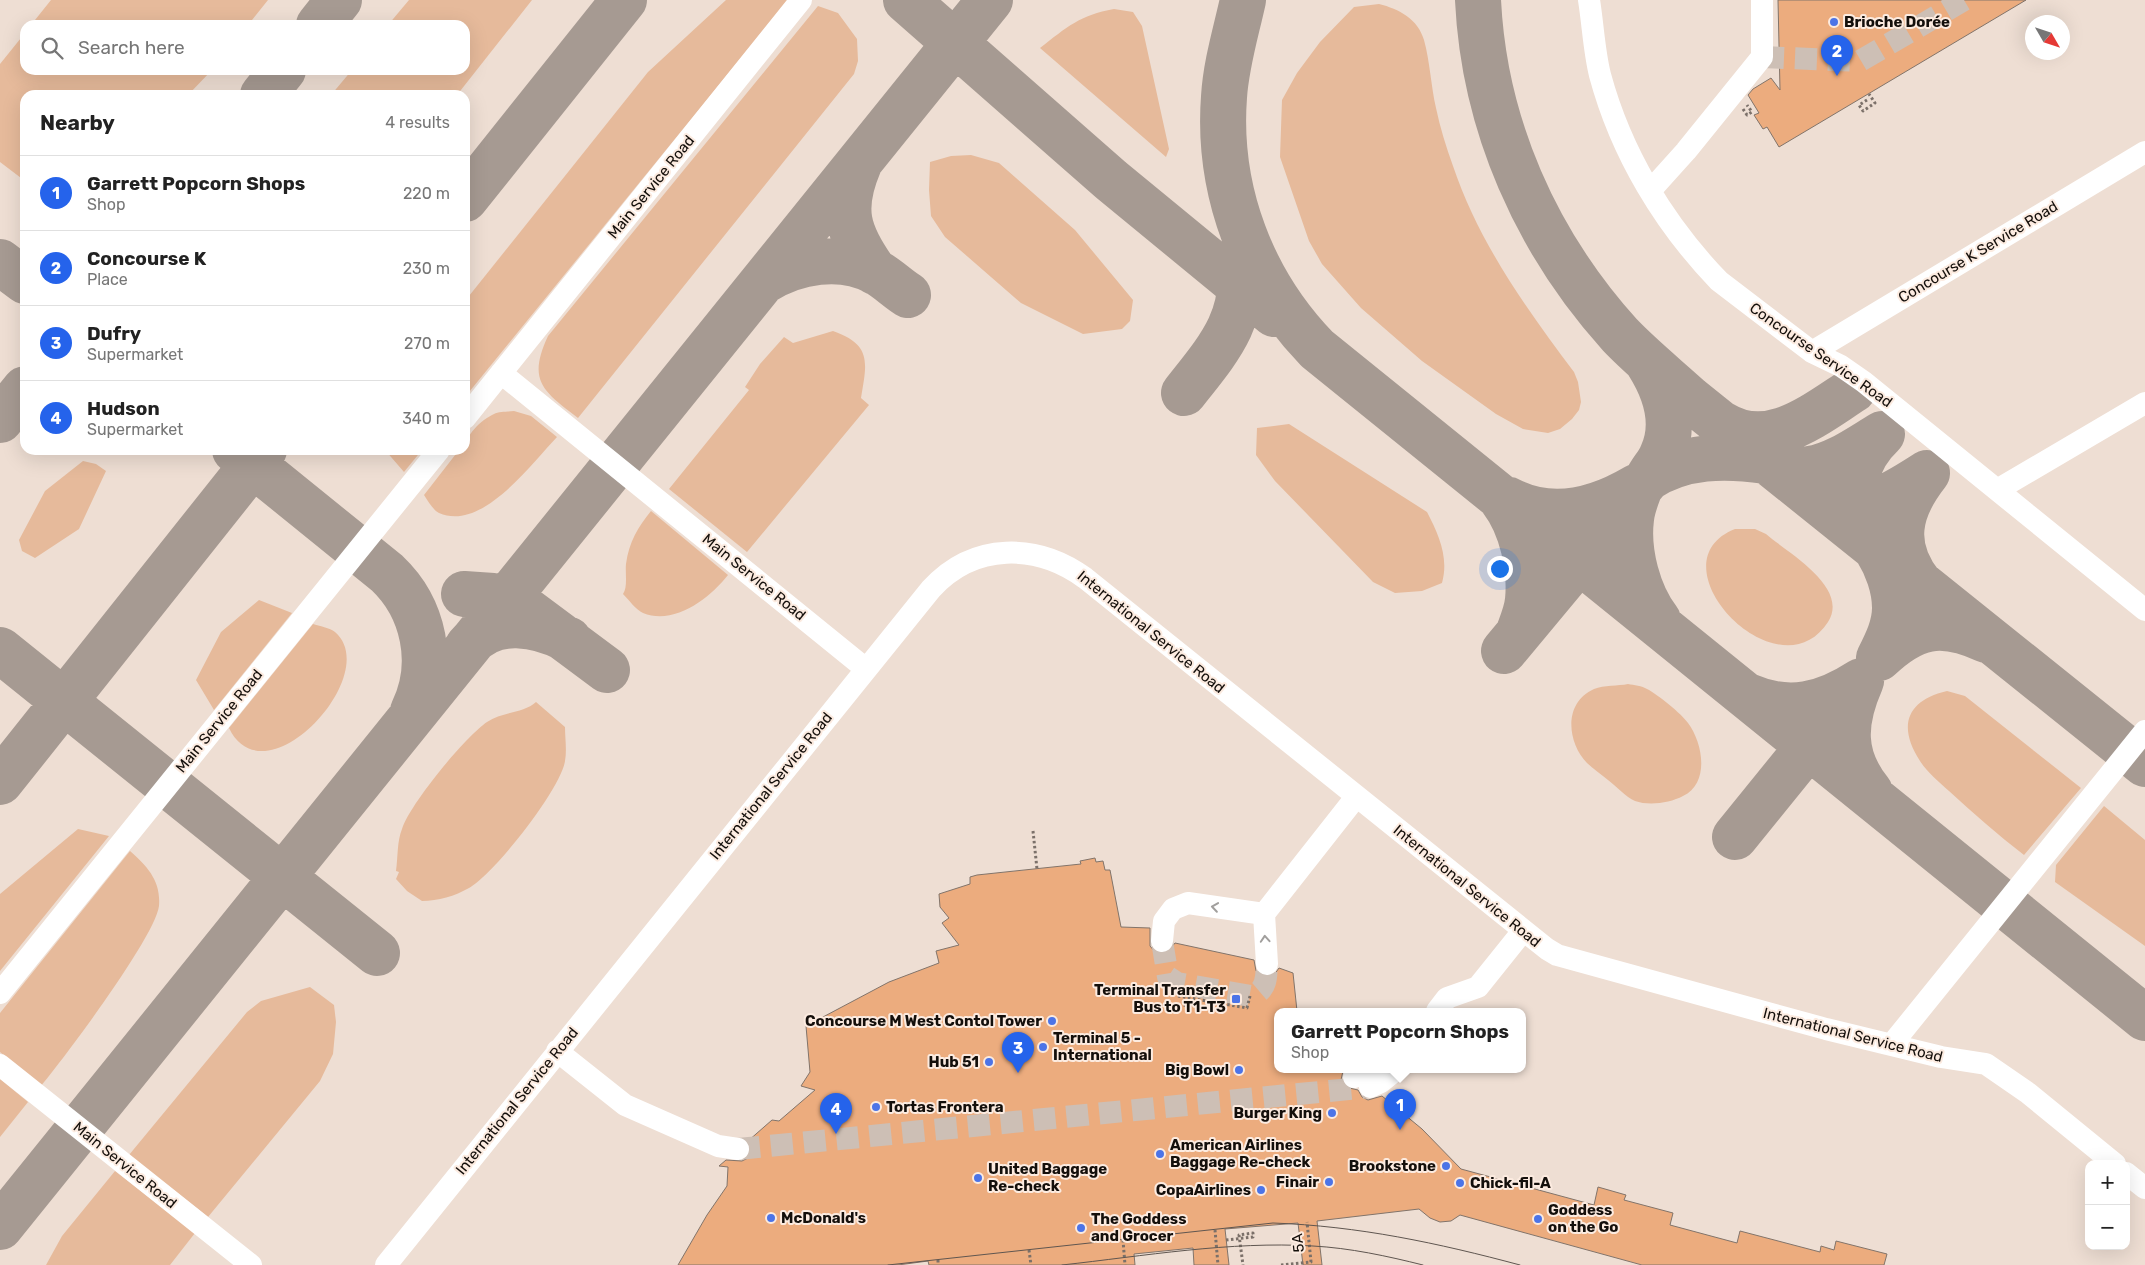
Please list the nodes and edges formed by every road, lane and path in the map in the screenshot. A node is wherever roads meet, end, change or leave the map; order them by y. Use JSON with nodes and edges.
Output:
{"nodes":[{"id":1,"x":800,"y":0,"type":"edge"},
{"id":2,"x":1589,"y":0,"type":"edge"},
{"id":3,"x":1762,"y":0,"type":"edge"},
{"id":4,"x":1869,"y":94,"type":"dead end"},
{"id":5,"x":1867,"y":100,"type":"dead end"},
{"id":6,"x":2145,"y":152,"type":"edge"},
{"id":7,"x":1650,"y":191,"type":"junction"},
{"id":8,"x":1812,"y":352,"type":"junction"},
{"id":9,"x":501,"y":373,"type":"junction"},
{"id":10,"x":2145,"y":403,"type":"edge"},
{"id":11,"x":470,"y":412,"type":"edge"},
{"id":12,"x":435,"y":455,"type":"edge"},
{"id":13,"x":1997,"y":490,"type":"junction"},
{"id":14,"x":2145,"y":610,"type":"edge"},
{"id":15,"x":866,"y":669,"type":"junction"},
{"id":16,"x":2145,"y":731,"type":"edge"},
{"id":17,"x":1356,"y":797,"type":"junction"},
{"id":18,"x":1033,"y":831,"type":"dead end"},
{"id":19,"x":1036,"y":869,"type":"dead end"},
{"id":20,"x":1264,"y":914,"type":"junction"},
{"id":21,"x":1523,"y":931,"type":"junction"},
{"id":22,"x":1162,"y":941,"type":"tunnel mouth"},
{"id":23,"x":1267,"y":964,"type":"tunnel mouth"},
{"id":24,"x":0,"y":993,"type":"edge"},
{"id":25,"x":1178,"y":996,"type":"dead end"},
{"id":26,"x":1250,"y":996,"type":"dead end"},
{"id":27,"x":1187,"y":997,"type":"junction"},
{"id":28,"x":1184,"y":1007,"type":"dead end"},
{"id":29,"x":1439,"y":1008,"type":"edge"},
{"id":30,"x":1892,"y":1044,"type":"junction"},
{"id":31,"x":558,"y":1051,"type":"junction"},
{"id":32,"x":0,"y":1065,"type":"edge"},
{"id":33,"x":1392,"y":1073,"type":"edge"},
{"id":34,"x":1368,"y":1078,"type":"tunnel mouth"},
{"id":35,"x":744,"y":1144,"type":"tunnel mouth"},
{"id":36,"x":2110,"y":1160,"type":"edge"},
{"id":37,"x":2130,"y":1176,"type":"edge"},
{"id":38,"x":2145,"y":1188,"type":"edge"},
{"id":39,"x":1307,"y":1222,"type":"dead end"},
{"id":40,"x":1215,"y":1230,"type":"dead end"},
{"id":41,"x":1123,"y":1240,"type":"dead end"},
{"id":42,"x":1226,"y":1240,"type":"dead end"},
{"id":43,"x":1029,"y":1250,"type":"dead end"},
{"id":44,"x":251,"y":1265,"type":"edge"},
{"id":45,"x":386,"y":1265,"type":"edge"},
{"id":46,"x":1031,"y":1265,"type":"edge"},
{"id":47,"x":1125,"y":1265,"type":"edge"},
{"id":48,"x":1218,"y":1265,"type":"edge"},
{"id":49,"x":1244,"y":1265,"type":"edge"},
{"id":50,"x":1281,"y":1265,"type":"edge"}],
"edges":[{"from":1,"to":9,"type":"lane","name":"Main Service Road"},
{"from":2,"to":7,"type":"lane","name":"Concourse Service Road"},
{"from":3,"to":7,"type":"lane"},
{"from":4,"to":5,"type":"path"},
{"from":6,"to":8,"type":"lane","name":"Concourse K Service Road"},
{"from":7,"to":8,"type":"lane","name":"Concourse Service Road"},
{"from":8,"to":13,"type":"lane","name":"Concourse Service Road"},
{"from":9,"to":11,"type":"lane","name":"Main Service Road"},
{"from":9,"to":15,"type":"lane","name":"Main Service Road"},
{"from":10,"to":13,"type":"lane"},
{"from":12,"to":24,"type":"lane","name":"Main Service Road"},
{"from":13,"to":14,"type":"lane","name":"Concourse Service Road"},
{"from":15,"to":17,"type":"lane","name":"International Service Road"},
{"from":15,"to":31,"type":"lane","name":"International Service Road"},
{"from":16,"to":30,"type":"lane"},
{"from":17,"to":20,"type":"lane"},
{"from":17,"to":21,"type":"lane","name":"International Service Road"},
{"from":18,"to":19,"type":"path"},
{"from":20,"to":22,"type":"lane","one_way":true},
{"from":23,"to":20,"type":"lane","one_way":true},
{"from":21,"to":29,"type":"lane"},
{"from":21,"to":30,"type":"lane","name":"International Service Road"},
{"from":25,"to":27,"type":"path"},
{"from":26,"to":27,"type":"path"},
{"from":27,"to":28,"type":"path"},
{"from":30,"to":36,"type":"lane","name":"International Service Road"},
{"from":31,"to":35,"type":"lane"},
{"from":31,"to":45,"type":"lane","name":"International Service Road"},
{"from":32,"to":44,"type":"lane","name":"Main Service Road"},
{"from":33,"to":34,"type":"lane"},
{"from":37,"to":38,"type":"lane"},
{"from":39,"to":50,"type":"path","name":"5A"},
{"from":40,"to":48,"type":"path"},
{"from":41,"to":47,"type":"path"},
{"from":42,"to":49,"type":"path"},
{"from":43,"to":46,"type":"path"}]}
